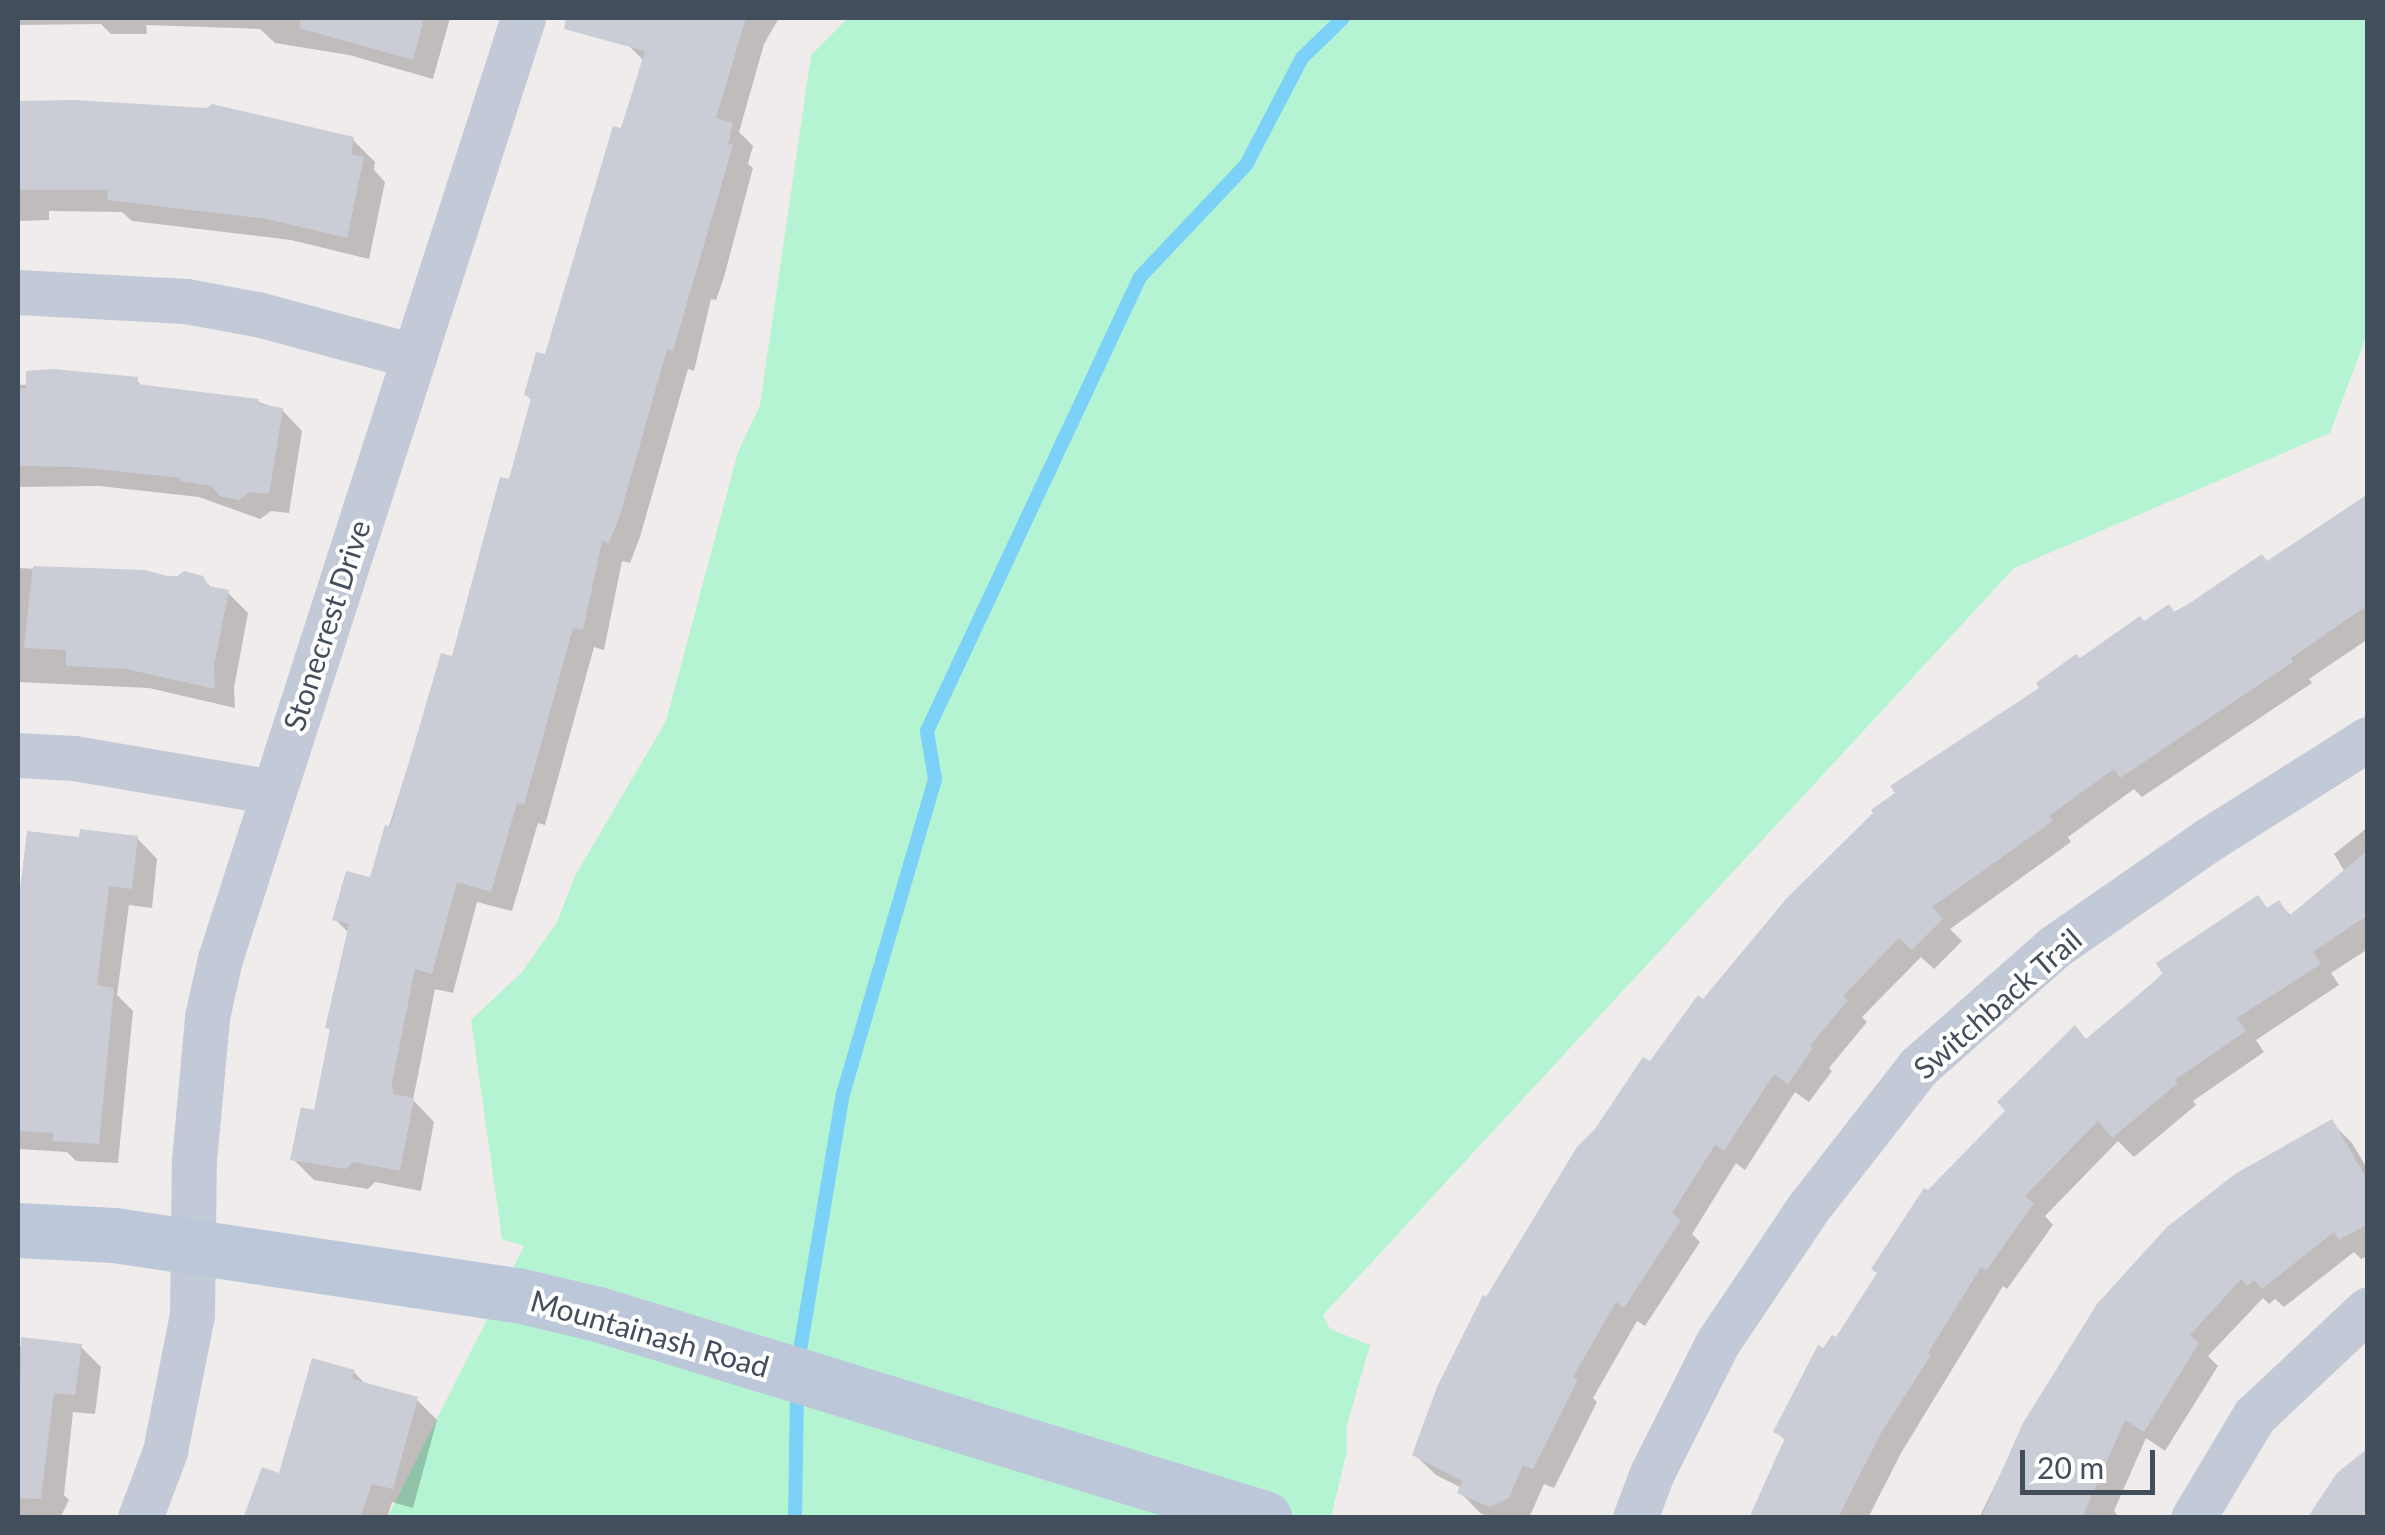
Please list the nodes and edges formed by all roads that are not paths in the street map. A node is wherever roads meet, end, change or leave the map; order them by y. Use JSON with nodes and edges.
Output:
{"nodes":[{"id":1,"x":523,"y":18,"type":"edge"},
{"id":2,"x":18,"y":292,"type":"edge"},
{"id":3,"x":414,"y":356,"type":"junction"},
{"id":4,"x":2368,"y":738,"type":"edge"},
{"id":5,"x":18,"y":755,"type":"edge"},
{"id":6,"x":272,"y":792,"type":"junction"},
{"id":7,"x":18,"y":1230,"type":"edge"},
{"id":8,"x":192,"y":1246,"type":"junction"},
{"id":9,"x":2368,"y":1309,"type":"edge"},
{"id":10,"x":140,"y":1518,"type":"edge"},
{"id":11,"x":1264,"y":1518,"type":"edge"},
{"id":12,"x":1635,"y":1518,"type":"edge"},
{"id":13,"x":2193,"y":1518,"type":"edge"}],
"edges":[{"from":1,"to":3,"type":"street","name":"Stonecrest Drive"},
{"from":2,"to":3,"type":"street"},
{"from":3,"to":6,"type":"street","name":"Stonecrest Drive"},
{"from":4,"to":12,"type":"street","name":"Switchback Trail"},
{"from":5,"to":6,"type":"street"},
{"from":6,"to":8,"type":"street","name":"Stonecrest Drive"},
{"from":7,"to":8,"type":"street","name":"Mountainash Road"},
{"from":8,"to":10,"type":"street","name":"Stonecrest Drive"},
{"from":8,"to":11,"type":"street","name":"Mountainash Road"},
{"from":9,"to":13,"type":"street"}]}
